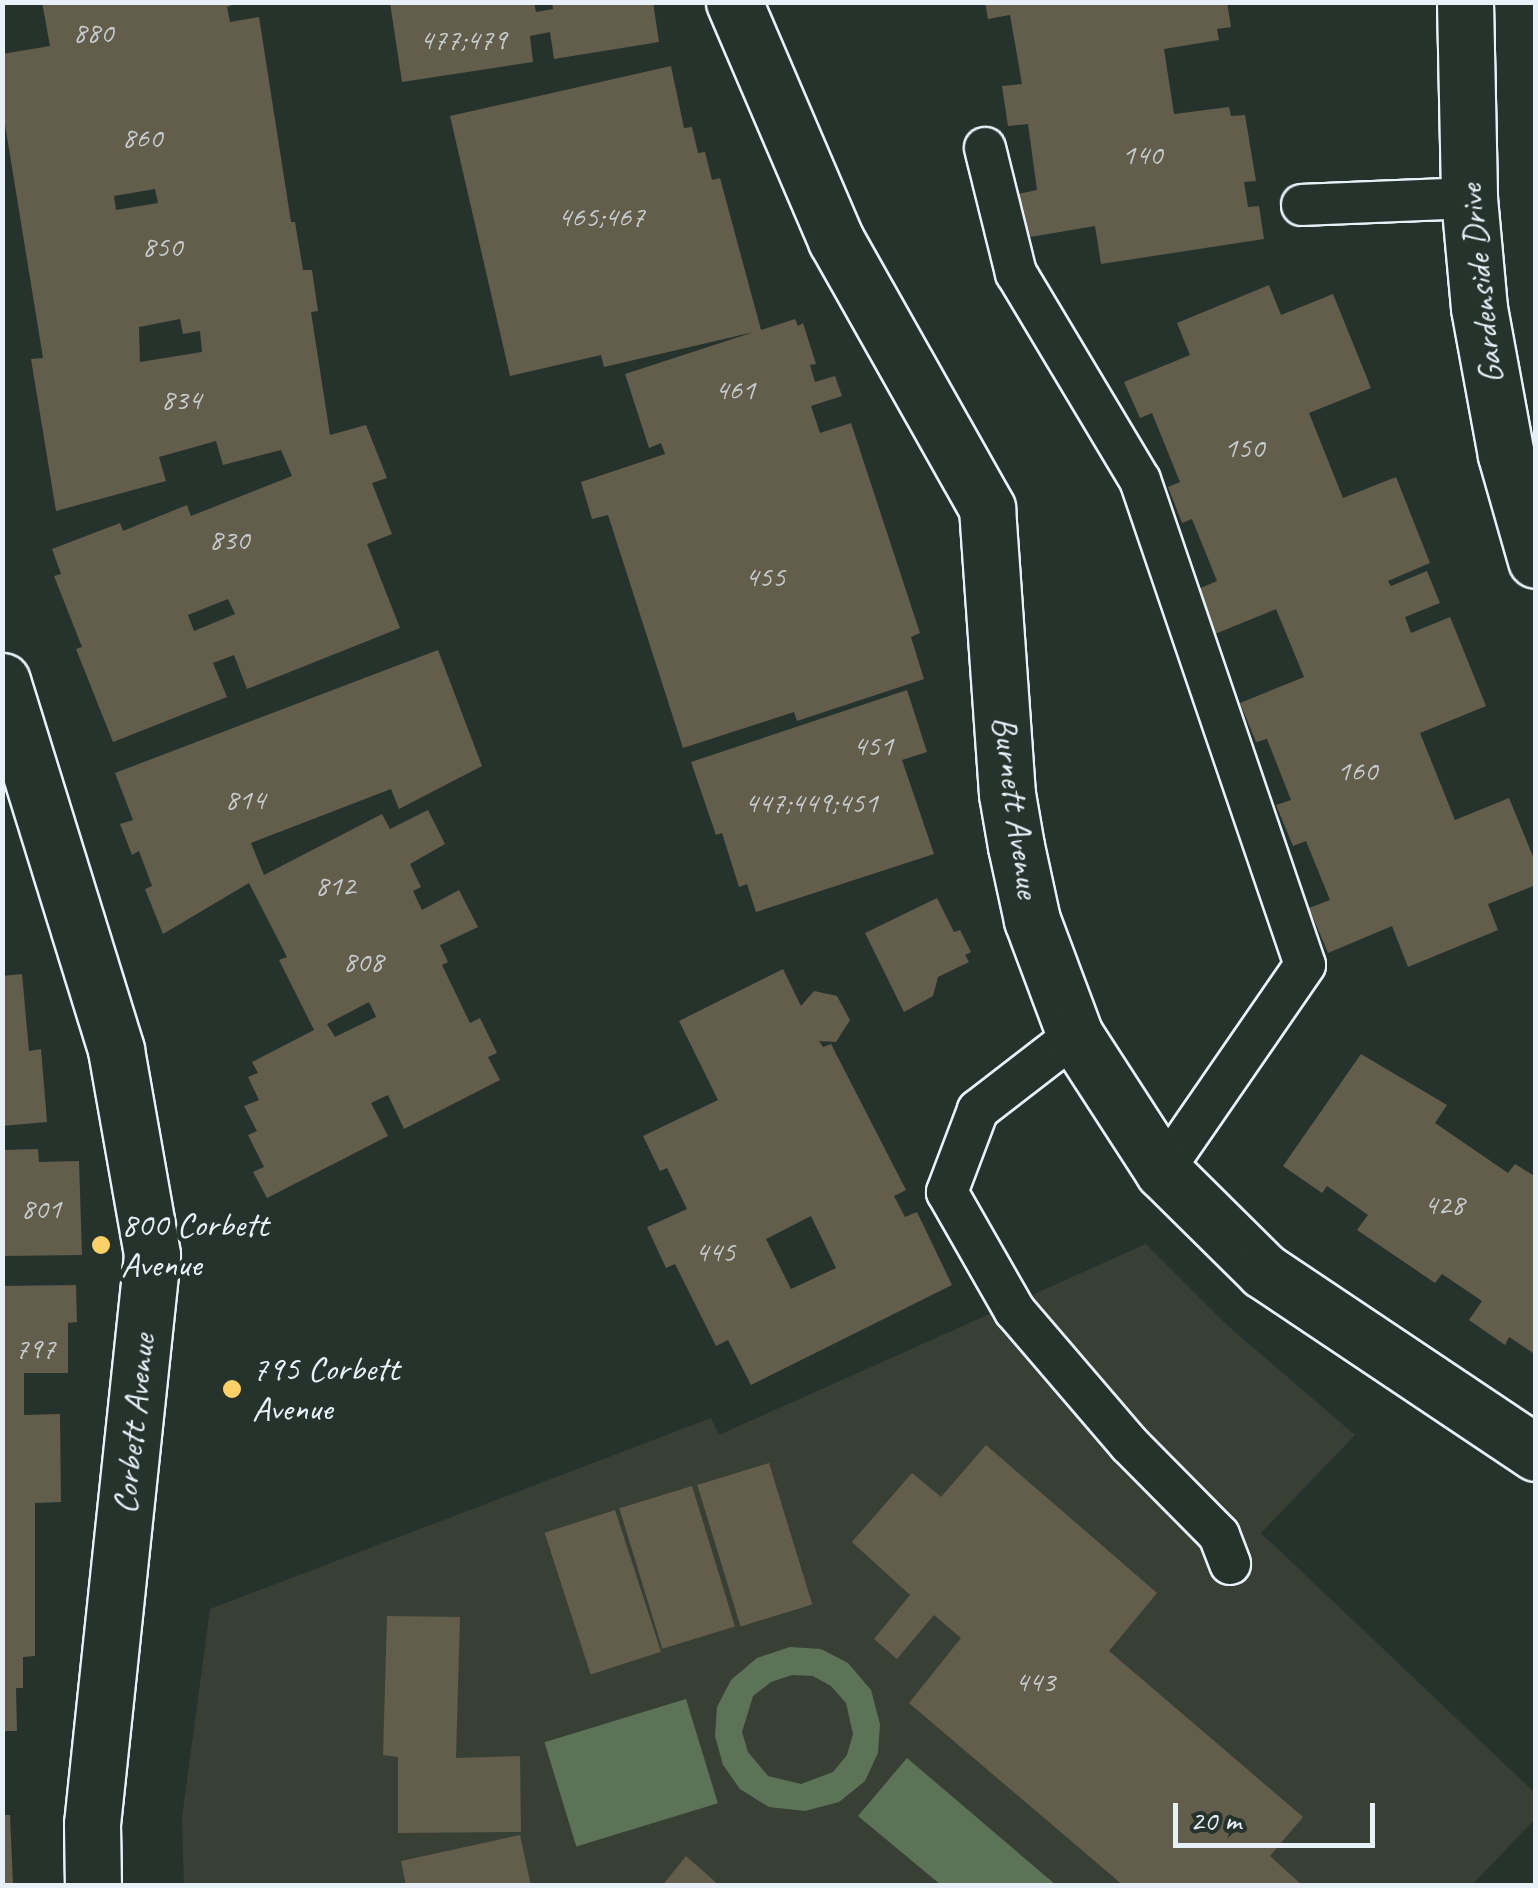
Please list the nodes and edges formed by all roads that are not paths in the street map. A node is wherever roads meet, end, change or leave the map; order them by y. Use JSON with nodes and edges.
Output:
{"nodes":[{"id":1,"x":734,"y":2,"type":"edge"},
{"id":2,"x":1465,"y":2,"type":"edge"},
{"id":3,"x":985,"y":148,"type":"dead end"},
{"id":4,"x":1469,"y":198,"type":"junction"},
{"id":5,"x":1302,"y":205,"type":"dead end"},
{"id":6,"x":1536,"y":560,"type":"edge"},
{"id":7,"x":2,"y":681,"type":"edge"},
{"id":8,"x":1076,"y":1035,"type":"junction"},
{"id":9,"x":1164,"y":1172,"type":"junction"},
{"id":10,"x":1536,"y":1452,"type":"edge"},
{"id":11,"x":1230,"y":1564,"type":"dead end"},
{"id":12,"x":93,"y":1886,"type":"edge"}],
"edges":[{"from":1,"to":8,"type":"street","name":"Burnett Avenue"},
{"from":2,"to":4,"type":"street","name":"Gardenside Drive"},
{"from":3,"to":9,"type":"lane"},
{"from":4,"to":5,"type":"lane"},
{"from":4,"to":6,"type":"street","name":"Gardenside Drive"},
{"from":7,"to":12,"type":"street","name":"Corbett Avenue"},
{"from":8,"to":9,"type":"street","name":"Burnett Avenue"},
{"from":8,"to":11,"type":"lane"},
{"from":9,"to":10,"type":"street","name":"Burnett Avenue"}]}
